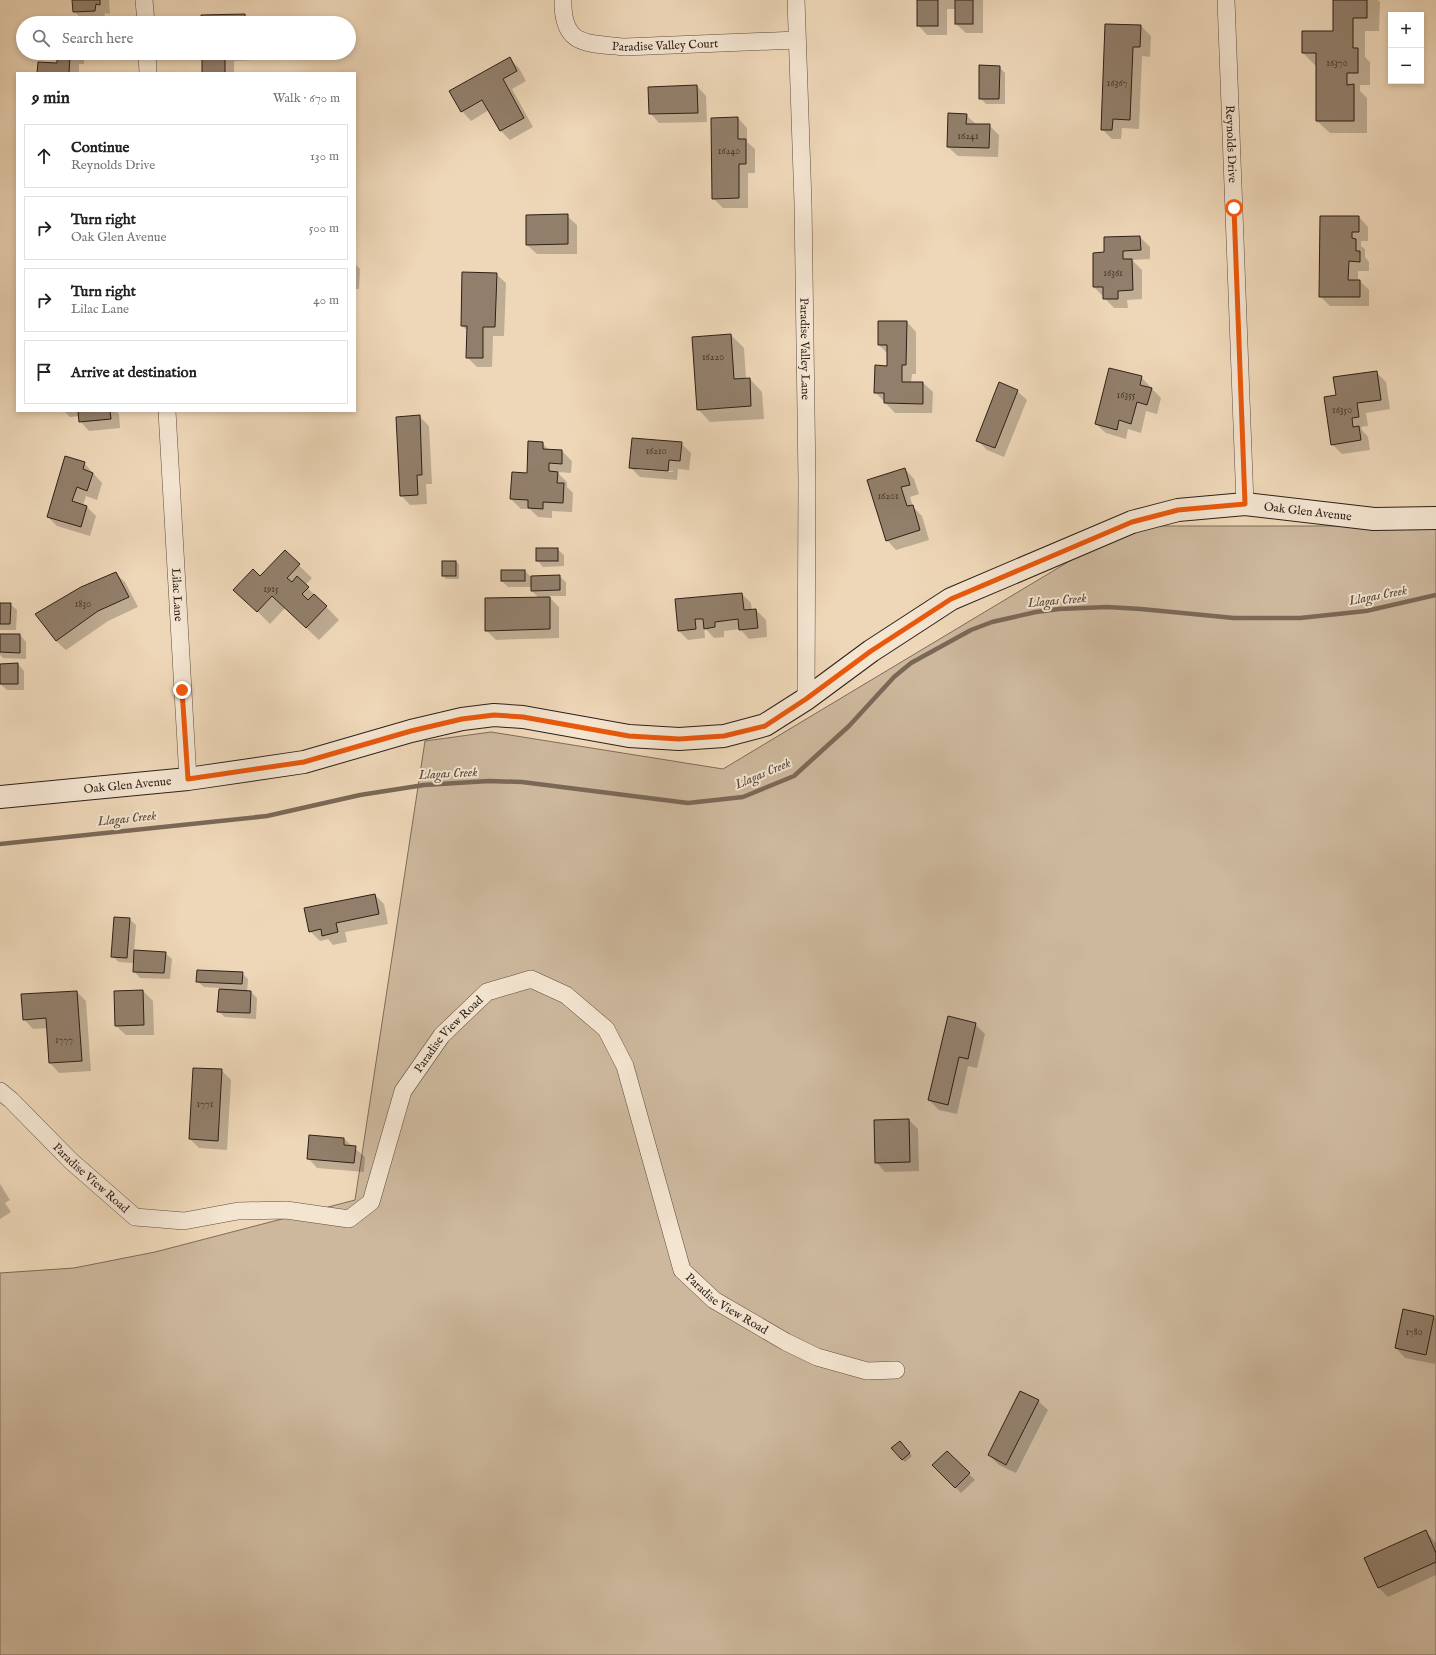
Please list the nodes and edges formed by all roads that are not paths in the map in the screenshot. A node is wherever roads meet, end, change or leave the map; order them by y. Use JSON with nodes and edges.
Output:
{"nodes":[{"id":1,"x":144,"y":0,"type":"edge"},
{"id":2,"x":563,"y":0,"type":"edge"},
{"id":3,"x":796,"y":0,"type":"edge"},
{"id":4,"x":1226,"y":0,"type":"edge"},
{"id":5,"x":145,"y":16,"type":"edge"},
{"id":6,"x":797,"y":40,"type":"junction"},
{"id":7,"x":147,"y":60,"type":"edge"},
{"id":8,"x":148,"y":72,"type":"edge"},
{"id":9,"x":167,"y":412,"type":"edge"},
{"id":10,"x":1245,"y":504,"type":"junction"},
{"id":11,"x":1436,"y":518,"type":"edge"},
{"id":12,"x":806,"y":699,"type":"junction"},
{"id":13,"x":188,"y":779,"type":"junction"},
{"id":14,"x":0,"y":797,"type":"edge"},
{"id":15,"x":0,"y":1091,"type":"edge"},
{"id":16,"x":896,"y":1370,"type":"dead end"}],
"edges":[{"from":1,"to":5,"type":"street"},
{"from":2,"to":6,"type":"street","name":"Paradise Valley Court"},
{"from":3,"to":6,"type":"street","name":"Paradise Valley Lane"},
{"from":4,"to":10,"type":"street","name":"Reynolds Drive"},
{"from":6,"to":12,"type":"street","name":"Paradise Valley Lane"},
{"from":7,"to":8,"type":"street"},
{"from":9,"to":13,"type":"street","name":"Lilac Lane"},
{"from":10,"to":11,"type":"street","name":"Oak Glen Avenue"},
{"from":10,"to":12,"type":"street","name":"Oak Glen Avenue"},
{"from":12,"to":13,"type":"street","name":"Oak Glen Avenue"},
{"from":13,"to":14,"type":"street","name":"Oak Glen Avenue"},
{"from":15,"to":16,"type":"street","name":"Paradise View Road"}]}
